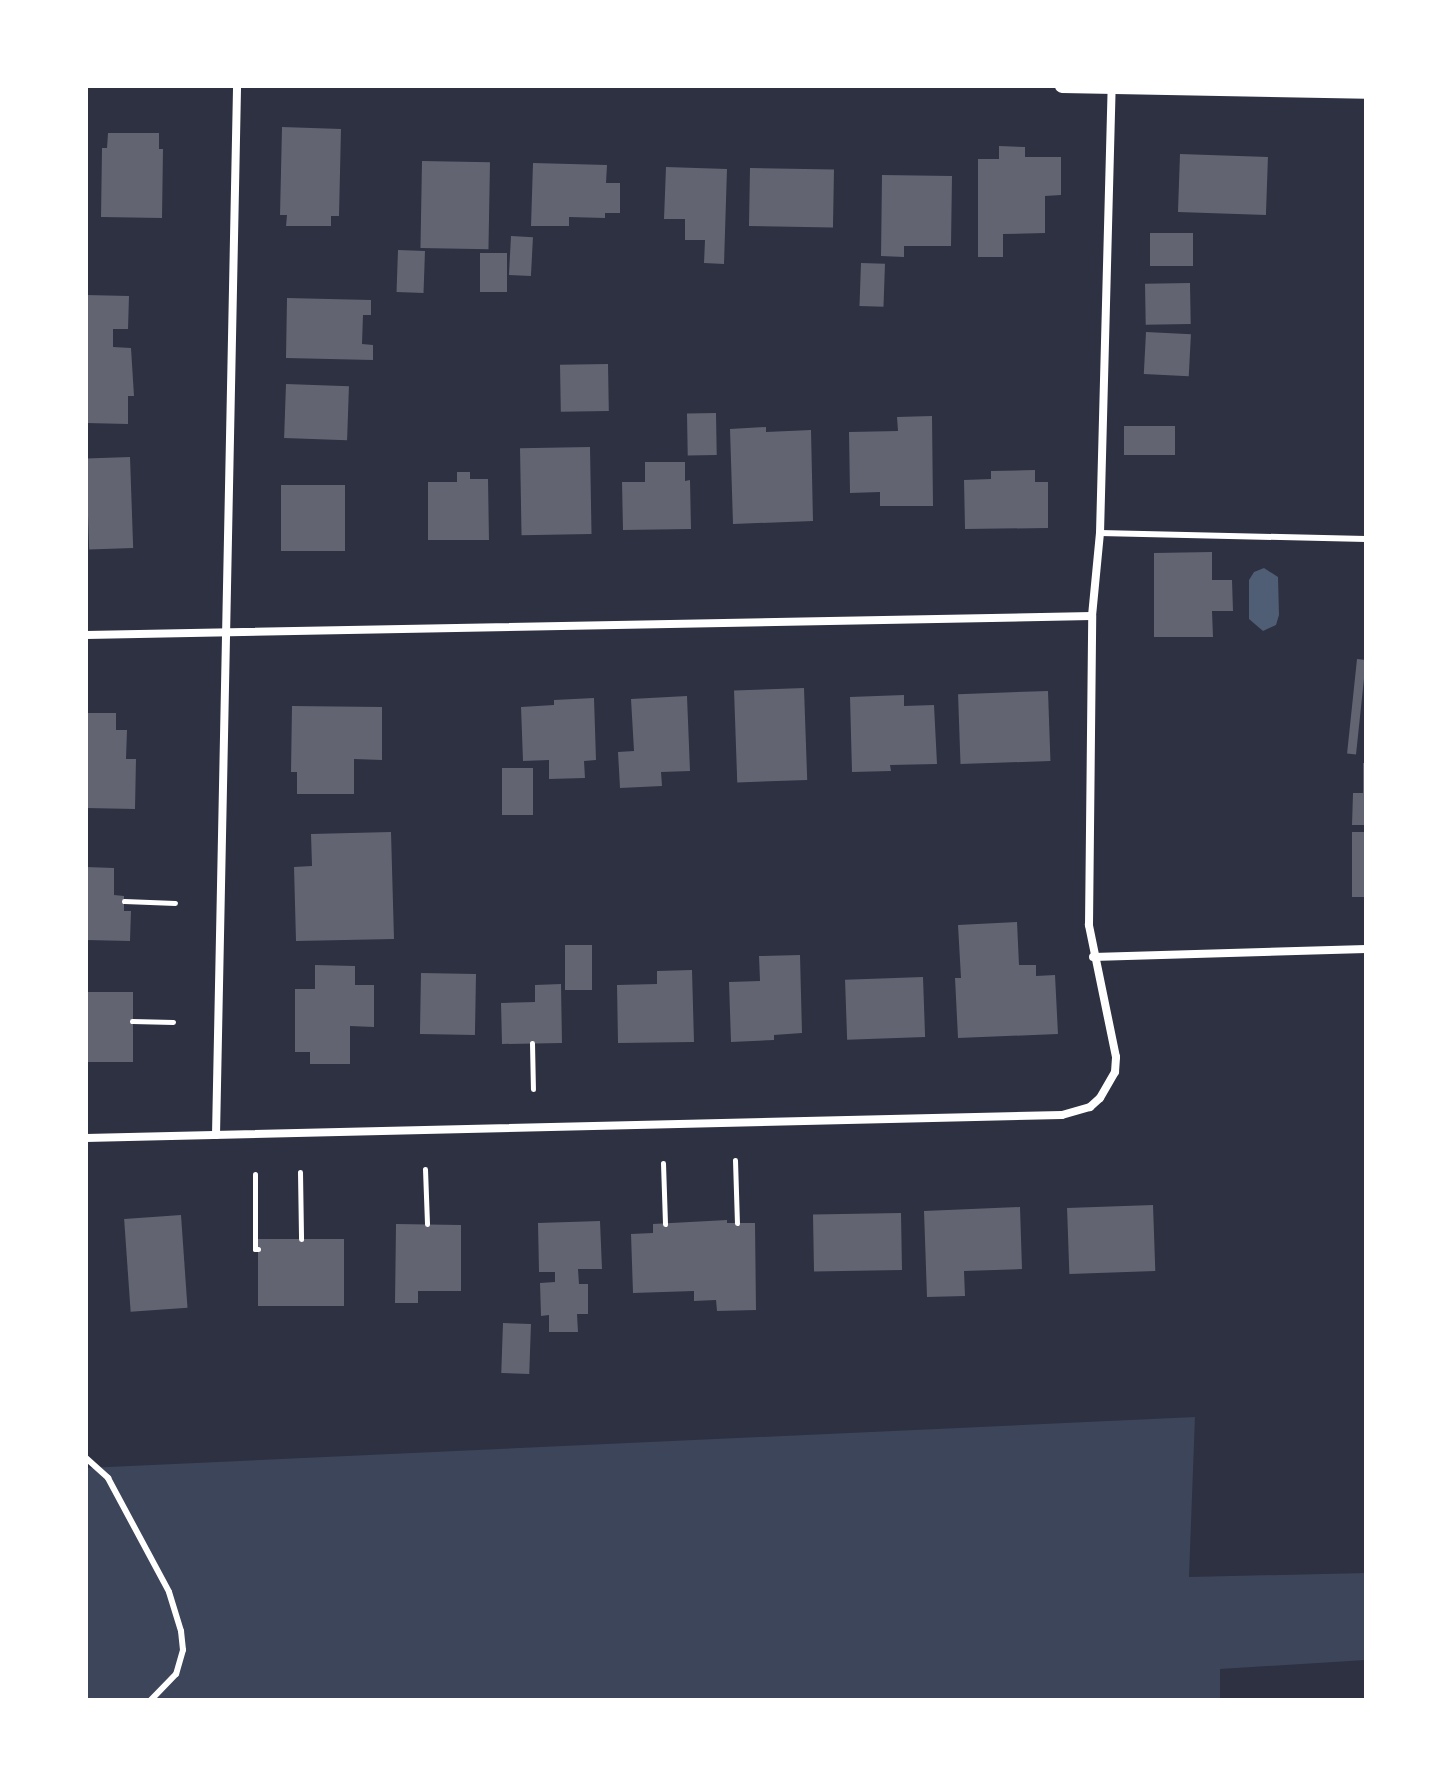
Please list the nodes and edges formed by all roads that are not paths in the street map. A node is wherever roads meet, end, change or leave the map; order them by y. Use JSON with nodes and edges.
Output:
{"nodes":[{"id":1,"x":237,"y":86,"type":"edge"},
{"id":2,"x":1062,"y":86,"type":"edge"},
{"id":3,"x":1112,"y":86,"type":"edge"},
{"id":4,"x":1366,"y":92,"type":"edge"},
{"id":5,"x":1100,"y":533,"type":"junction"},
{"id":6,"x":1366,"y":539,"type":"edge"},
{"id":7,"x":1092,"y":616,"type":"junction"},
{"id":8,"x":226,"y":631,"type":"junction"},
{"id":9,"x":86,"y":635,"type":"edge"},
{"id":10,"x":1366,"y":949,"type":"edge"},
{"id":11,"x":1093,"y":957,"type":"junction"},
{"id":12,"x":216,"y":1135,"type":"junction"},
{"id":13,"x":86,"y":1138,"type":"edge"},
{"id":14,"x":86,"y":1458,"type":"edge"},
{"id":15,"x":151,"y":1700,"type":"edge"}],
"edges":[{"from":1,"to":8,"type":"street"},
{"from":2,"to":3,"type":"street"},
{"from":3,"to":4,"type":"street"},
{"from":3,"to":5,"type":"street"},
{"from":5,"to":6,"type":"lane"},
{"from":5,"to":7,"type":"street"},
{"from":7,"to":8,"type":"street"},
{"from":7,"to":11,"type":"street"},
{"from":8,"to":9,"type":"street"},
{"from":8,"to":12,"type":"street"},
{"from":10,"to":11,"type":"street"},
{"from":11,"to":12,"type":"street"},
{"from":12,"to":13,"type":"street"},
{"from":14,"to":15,"type":"lane"}]}
